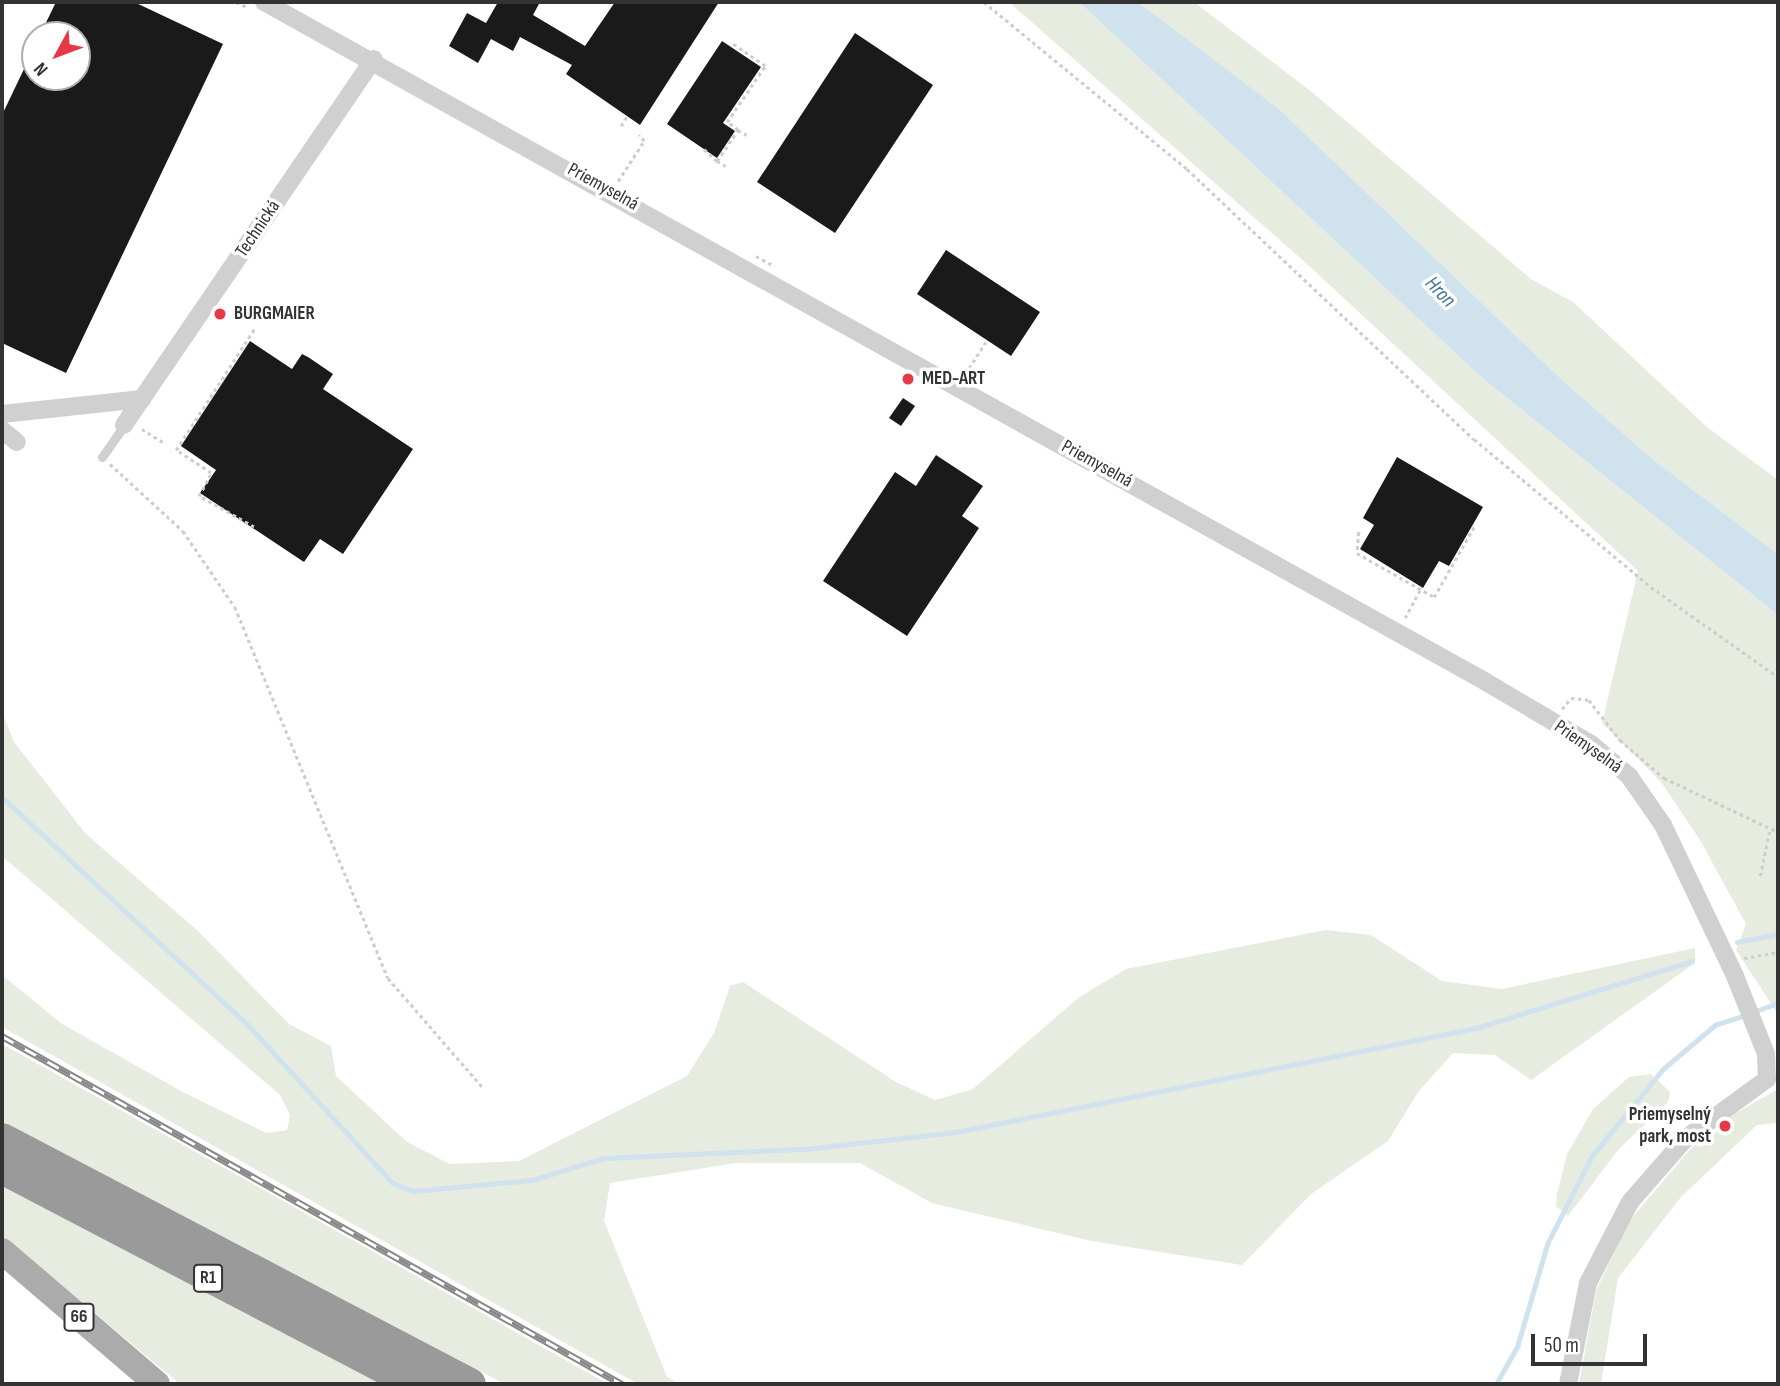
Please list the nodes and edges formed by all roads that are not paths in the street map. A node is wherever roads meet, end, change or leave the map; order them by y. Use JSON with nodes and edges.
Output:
{"nodes":[{"id":1,"x":264,"y":2,"type":"edge"},
{"id":2,"x":374,"y":59,"type":"junction"},
{"id":3,"x":142,"y":399,"type":"junction"},
{"id":4,"x":2,"y":414,"type":"edge"},
{"id":5,"x":124,"y":425,"type":"joint"},
{"id":6,"x":2,"y":430,"type":"edge"},
{"id":7,"x":17,"y":442,"type":"dead end"},
{"id":8,"x":102,"y":457,"type":"road end"},
{"id":9,"x":1773,"y":1077,"type":"edge"},
{"id":10,"x":2,"y":1139,"type":"edge"},
{"id":11,"x":2,"y":1168,"type":"edge"},
{"id":12,"x":2,"y":1251,"type":"edge"},
{"id":13,"x":157,"y":1384,"type":"edge"},
{"id":14,"x":416,"y":1384,"type":"edge"},
{"id":15,"x":470,"y":1384,"type":"edge"},
{"id":16,"x":1568,"y":1384,"type":"edge"}],
"edges":[{"from":1,"to":2,"type":"street","name":"Priemyselná"},
{"from":2,"to":3,"type":"street","name":"Technická"},
{"from":2,"to":9,"type":"street","name":"Priemyselná"},
{"from":3,"to":4,"type":"street"},
{"from":3,"to":5,"type":"street","name":"Technická"},
{"from":5,"to":8,"type":"lane"},
{"from":6,"to":7,"type":"street"},
{"from":9,"to":16,"type":"street"},
{"from":10,"to":15,"type":"highway","number":"R1"},
{"from":11,"to":14,"type":"highway","number":"R1"},
{"from":12,"to":13,"type":"main road","number":"66"}]}
